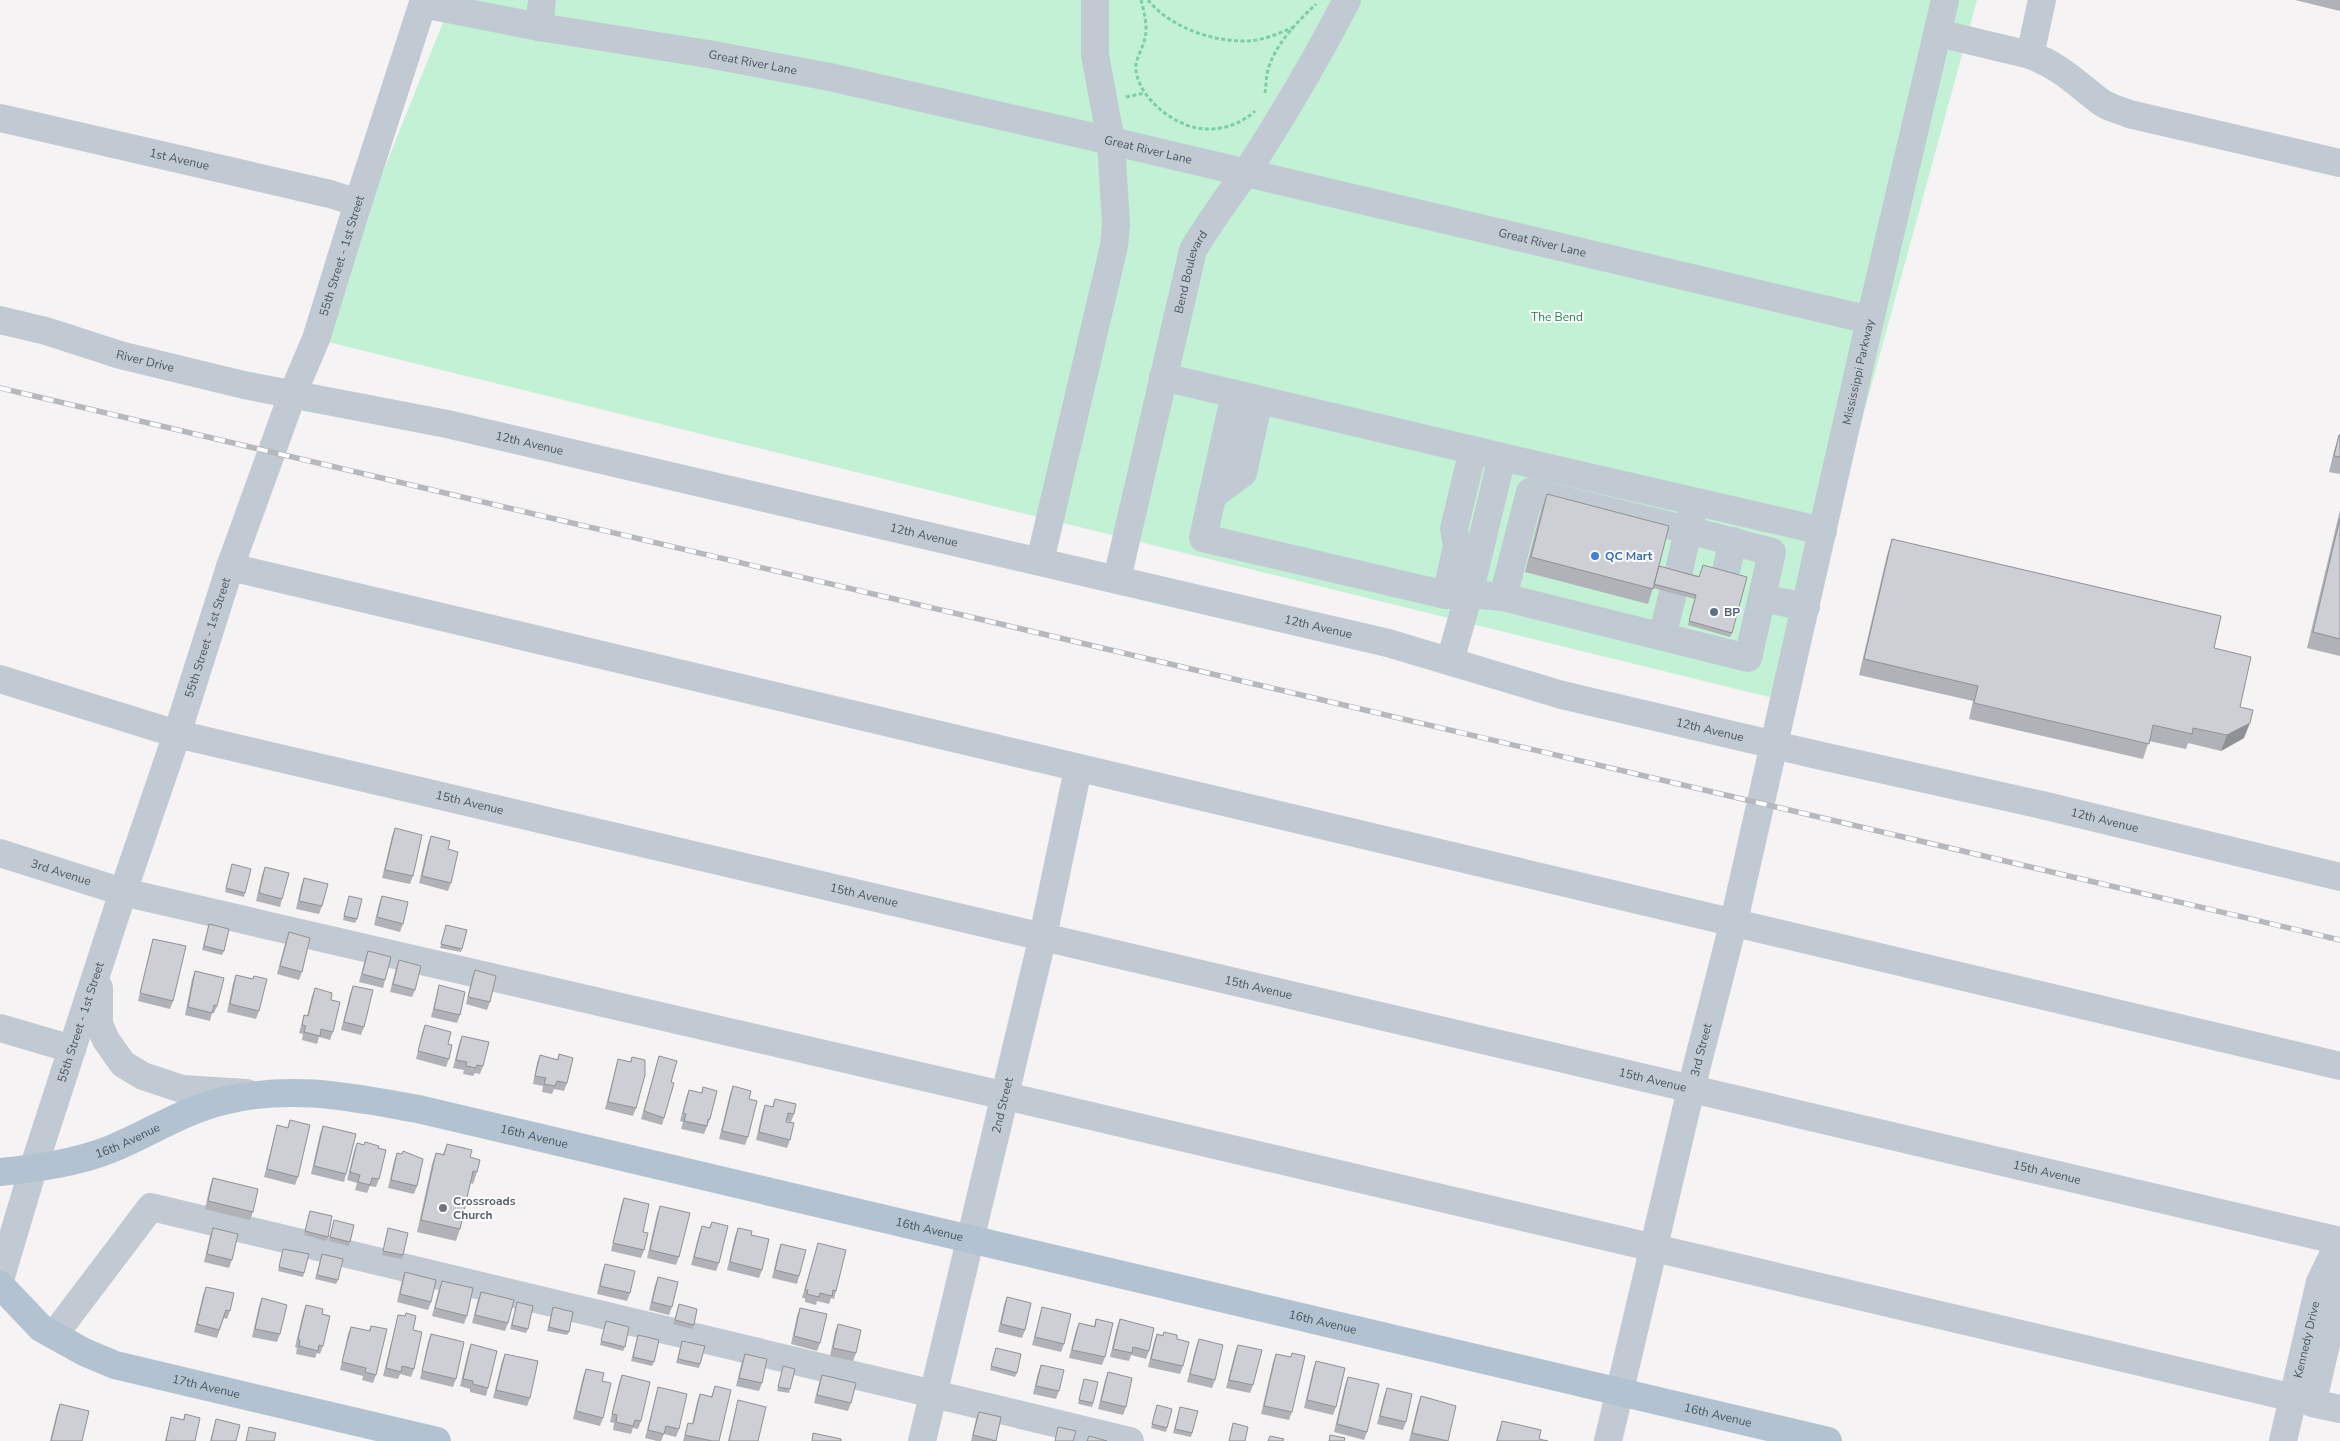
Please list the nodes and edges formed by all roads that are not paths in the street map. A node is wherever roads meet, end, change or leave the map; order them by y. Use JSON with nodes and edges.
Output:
{"nodes":[{"id":1,"x":542,"y":0,"type":"edge"},
{"id":2,"x":1095,"y":0,"type":"edge"},
{"id":3,"x":1347,"y":0,"type":"edge"},
{"id":4,"x":1946,"y":0,"type":"edge"},
{"id":5,"x":2042,"y":0,"type":"edge"},
{"id":6,"x":424,"y":2,"type":"edge"},
{"id":7,"x":539,"y":27,"type":"junction"},
{"id":8,"x":1938,"y":34,"type":"junction"},
{"id":9,"x":2030,"y":55,"type":"junction"},
{"id":10,"x":0,"y":118,"type":"edge"},
{"id":11,"x":1111,"y":141,"type":"junction"},
{"id":12,"x":2340,"y":163,"type":"edge"},
{"id":13,"x":1245,"y":173,"type":"junction"},
{"id":14,"x":358,"y":202,"type":"junction"},
{"id":15,"x":0,"y":320,"type":"edge"},
{"id":16,"x":1870,"y":320,"type":"junction"},
{"id":17,"x":1163,"y":378,"type":"junction"},
{"id":18,"x":293,"y":393,"type":"junction"},
{"id":19,"x":1247,"y":397,"type":"junction"},
{"id":20,"x":1473,"y":450,"type":"junction"},
{"id":21,"x":1502,"y":458,"type":"junction"},
{"id":22,"x":1695,"y":502,"type":"junction"},
{"id":23,"x":1688,"y":530,"type":"junction"},
{"id":24,"x":1823,"y":531,"type":"junction"},
{"id":25,"x":1733,"y":541,"type":"junction"},
{"id":26,"x":1040,"y":561,"type":"junction"},
{"id":27,"x":230,"y":567,"type":"junction"},
{"id":28,"x":1725,"y":576,"type":"edge"},
{"id":29,"x":1117,"y":579,"type":"junction"},
{"id":30,"x":1457,"y":595,"type":"junction"},
{"id":31,"x":1503,"y":597,"type":"junction"},
{"id":32,"x":1762,"y":598,"type":"junction"},
{"id":33,"x":1806,"y":608,"type":"junction"},
{"id":34,"x":1662,"y":636,"type":"junction"},
{"id":35,"x":1450,"y":660,"type":"junction"},
{"id":36,"x":0,"y":680,"type":"edge"},
{"id":37,"x":178,"y":734,"type":"junction"},
{"id":38,"x":1774,"y":746,"type":"junction"},
{"id":39,"x":1078,"y":769,"type":"junction"},
{"id":40,"x":0,"y":854,"type":"edge"},
{"id":41,"x":2340,"y":877,"type":"edge"},
{"id":42,"x":122,"y":892,"type":"junction"},
{"id":43,"x":1734,"y":921,"type":"junction"},
{"id":44,"x":1043,"y":936,"type":"junction"},
{"id":45,"x":100,"y":962,"type":"junction"},
{"id":46,"x":0,"y":1028,"type":"edge"},
{"id":47,"x":72,"y":1049,"type":"junction"},
{"id":48,"x":2340,"y":1066,"type":"edge"},
{"id":49,"x":1691,"y":1089,"type":"junction"},
{"id":50,"x":261,"y":1094,"type":"junction"},
{"id":51,"x":1006,"y":1096,"type":"junction"},
{"id":52,"x":33,"y":1169,"type":"junction"},
{"id":53,"x":0,"y":1172,"type":"edge"},
{"id":54,"x":971,"y":1240,"type":"junction"},
{"id":55,"x":2340,"y":1241,"type":"edge"},
{"id":56,"x":1654,"y":1248,"type":"junction"},
{"id":57,"x":0,"y":1280,"type":"edge"},
{"id":58,"x":0,"y":1285,"type":"edge"},
{"id":59,"x":54,"y":1335,"type":"junction"},
{"id":60,"x":1620,"y":1392,"type":"junction"},
{"id":61,"x":933,"y":1395,"type":"junction"},
{"id":62,"x":2303,"y":1400,"type":"junction"},
{"id":63,"x":2340,"y":1409,"type":"edge"},
{"id":64,"x":437,"y":1441,"type":"edge"},
{"id":65,"x":922,"y":1441,"type":"edge"},
{"id":66,"x":1130,"y":1441,"type":"edge"},
{"id":67,"x":1608,"y":1441,"type":"edge"},
{"id":68,"x":1828,"y":1441,"type":"edge"},
{"id":69,"x":2283,"y":1441,"type":"edge"},
{"id":70,"x":2303,"y":1441,"type":"edge"}],
"edges":[{"from":1,"to":7,"type":"street"},
{"from":2,"to":11,"type":"street"},
{"from":3,"to":13,"type":"street","name":"Bend Boulevard"},
{"from":4,"to":8,"type":"street","name":"Mississippi Parkway"},
{"from":5,"to":9,"type":"street"},
{"from":6,"to":7,"type":"street","name":"Great River Lane"},
{"from":6,"to":14,"type":"street","name":"55th Street - 1st Street"},
{"from":7,"to":11,"type":"street","name":"Great River Lane"},
{"from":8,"to":9,"type":"street"},
{"from":8,"to":16,"type":"street","name":"Mississippi Parkway"},
{"from":9,"to":12,"type":"street"},
{"from":10,"to":14,"type":"street","name":"1st Avenue"},
{"from":11,"to":13,"type":"street","name":"Great River Lane"},
{"from":11,"to":26,"type":"street"},
{"from":13,"to":16,"type":"street","name":"Great River Lane"},
{"from":13,"to":17,"type":"street","name":"Bend Boulevard"},
{"from":14,"to":18,"type":"street","name":"55th Street - 1st Street"},
{"from":15,"to":18,"type":"street","name":"River Drive"},
{"from":16,"to":24,"type":"street","name":"Mississippi Parkway"},
{"from":17,"to":19,"type":"street"},
{"from":17,"to":29,"type":"street","name":"Bend Boulevard"},
{"from":18,"to":26,"type":"street","name":"12th Avenue"},
{"from":18,"to":27,"type":"street","name":"55th Street - 1st Street"},
{"from":19,"to":20,"type":"street"},
{"from":19,"to":30,"type":"street"},
{"from":20,"to":21,"type":"street"},
{"from":20,"to":30,"type":"street"},
{"from":21,"to":22,"type":"street"},
{"from":21,"to":30,"type":"street"},
{"from":22,"to":23,"type":"street"},
{"from":22,"to":24,"type":"street"},
{"from":23,"to":25,"type":"street"},
{"from":23,"to":31,"type":"street"},
{"from":23,"to":34,"type":"street"},
{"from":24,"to":33,"type":"street","name":"Mississippi Parkway"},
{"from":25,"to":28,"type":"street"},
{"from":25,"to":32,"type":"street"},
{"from":26,"to":29,"type":"street","name":"12th Avenue"},
{"from":27,"to":37,"type":"street","name":"55th Street - 1st Street"},
{"from":27,"to":39,"type":"street"},
{"from":29,"to":35,"type":"street","name":"12th Avenue"},
{"from":30,"to":31,"type":"street"},
{"from":30,"to":35,"type":"street"},
{"from":31,"to":34,"type":"street"},
{"from":32,"to":33,"type":"street"},
{"from":32,"to":34,"type":"street"},
{"from":33,"to":38,"type":"street","name":"Mississippi Parkway"},
{"from":35,"to":38,"type":"street","name":"12th Avenue"},
{"from":36,"to":37,"type":"street","name":"15th Avenue"},
{"from":37,"to":42,"type":"street","name":"55th Street - 1st Street"},
{"from":37,"to":44,"type":"street","name":"15th Avenue"},
{"from":38,"to":41,"type":"street","name":"12th Avenue"},
{"from":38,"to":43,"type":"street","name":"3rd Street"},
{"from":39,"to":43,"type":"street"},
{"from":39,"to":44,"type":"street","name":"2nd Street"},
{"from":40,"to":42,"type":"street","name":"3rd Avenue"},
{"from":42,"to":45,"type":"street","name":"55th Street - 1st Street"},
{"from":42,"to":51,"type":"street","name":"3rd Avenue"},
{"from":43,"to":48,"type":"street"},
{"from":43,"to":49,"type":"street","name":"3rd Street"},
{"from":44,"to":49,"type":"street","name":"15th Avenue"},
{"from":44,"to":51,"type":"street","name":"2nd Street"},
{"from":45,"to":47,"type":"street","name":"55th Street - 1st Street"},
{"from":45,"to":50,"type":"street"},
{"from":46,"to":47,"type":"street"},
{"from":47,"to":52,"type":"street","name":"55th Street - 1st Street"},
{"from":49,"to":55,"type":"street","name":"15th Avenue"},
{"from":49,"to":56,"type":"street","name":"3rd Street"},
{"from":50,"to":52,"type":"main road","name":"16th Avenue"},
{"from":50,"to":54,"type":"main road","name":"16th Avenue"},
{"from":51,"to":54,"type":"street","name":"2nd Street"},
{"from":51,"to":56,"type":"street","name":"3rd Avenue"},
{"from":52,"to":53,"type":"main road","name":"16th Avenue"},
{"from":52,"to":57,"type":"street","name":"55th Street - 1st Street"},
{"from":54,"to":60,"type":"main road","name":"16th Avenue"},
{"from":54,"to":61,"type":"street","name":"2nd Street"},
{"from":55,"to":62,"type":"street","name":"Kennedy Drive"},
{"from":56,"to":60,"type":"street","name":"3rd Street"},
{"from":56,"to":62,"type":"street","name":"3rd Avenue"},
{"from":58,"to":59,"type":"main road","name":"17th Avenue"},
{"from":59,"to":61,"type":"street"},
{"from":59,"to":64,"type":"main road","name":"17th Avenue"},
{"from":60,"to":67,"type":"street","name":"3rd Street"},
{"from":60,"to":68,"type":"main road","name":"16th Avenue"},
{"from":61,"to":65,"type":"street","name":"2nd Street"},
{"from":61,"to":66,"type":"street"},
{"from":62,"to":63,"type":"street","name":"3rd Avenue"},
{"from":62,"to":69,"type":"street","name":"Kennedy Drive"},
{"from":62,"to":70,"type":"street","name":"Kennedy Drive"}]}
